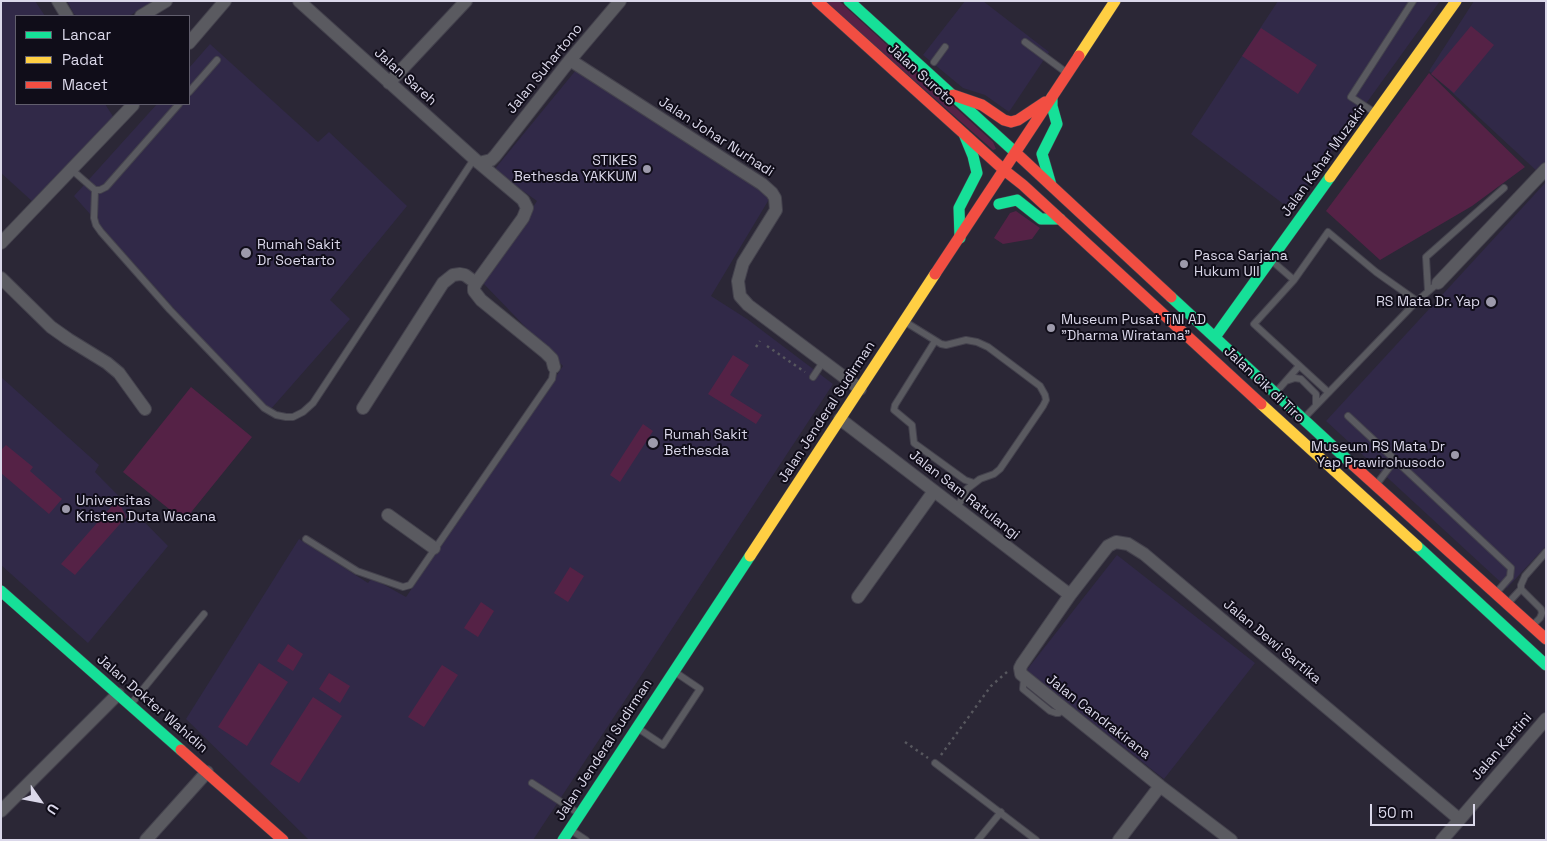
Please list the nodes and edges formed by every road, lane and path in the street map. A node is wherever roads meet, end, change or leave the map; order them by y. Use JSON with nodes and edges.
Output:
{"nodes":[{"id":1,"x":58,"y":1,"type":"edge"},
{"id":2,"x":166,"y":1,"type":"edge"},
{"id":3,"x":225,"y":1,"type":"edge"},
{"id":4,"x":299,"y":1,"type":"edge"},
{"id":5,"x":466,"y":1,"type":"edge"},
{"id":6,"x":620,"y":1,"type":"edge"},
{"id":7,"x":817,"y":1,"type":"edge"},
{"id":8,"x":849,"y":1,"type":"edge"},
{"id":9,"x":1115,"y":1,"type":"edge"},
{"id":10,"x":1413,"y":1,"type":"edge"},
{"id":11,"x":1456,"y":1,"type":"edge"},
{"id":12,"x":67,"y":15,"type":"edge"},
{"id":13,"x":143,"y":15,"type":"edge"},
{"id":14,"x":190,"y":42,"type":"edge"},
{"id":15,"x":1025,"y":42,"type":"dead end"},
{"id":16,"x":945,"y":46,"type":"dead end"},
{"id":17,"x":217,"y":60,"type":"dead end"},
{"id":18,"x":570,"y":60,"type":"junction"},
{"id":19,"x":934,"y":62,"type":"dead end"},
{"id":20,"x":1068,"y":74,"type":"junction"},
{"id":21,"x":389,"y":83,"type":"junction"},
{"id":22,"x":190,"y":91,"type":"edge"},
{"id":23,"x":953,"y":95,"type":"junction"},
{"id":24,"x":1052,"y":97,"type":"junction"},
{"id":25,"x":131,"y":105,"type":"edge"},
{"id":26,"x":178,"y":105,"type":"edge"},
{"id":27,"x":1377,"y":114,"type":"junction"},
{"id":28,"x":964,"y":134,"type":"junction"},
{"id":29,"x":1016,"y":152,"type":"junction"},
{"id":30,"x":477,"y":161,"type":"junction"},
{"id":31,"x":1546,"y":169,"type":"edge"},
{"id":32,"x":72,"y":170,"type":"junction"},
{"id":33,"x":1004,"y":170,"type":"junction"},
{"id":34,"x":1051,"y":186,"type":"junction"},
{"id":35,"x":1504,"y":188,"type":"dead end"},
{"id":36,"x":95,"y":190,"type":"junction"},
{"id":37,"x":999,"y":204,"type":"dead end"},
{"id":38,"x":1060,"y":219,"type":"junction"},
{"id":39,"x":960,"y":238,"type":"junction"},
{"id":40,"x":1,"y":243,"type":"edge"},
{"id":41,"x":1271,"y":260,"type":"junction"},
{"id":42,"x":1,"y":278,"type":"edge"},
{"id":43,"x":1294,"y":280,"type":"junction"},
{"id":44,"x":476,"y":283,"type":"junction"},
{"id":45,"x":1433,"y":287,"type":"junction"},
{"id":46,"x":1418,"y":301,"type":"junction"},
{"id":47,"x":905,"y":321,"type":"junction"},
{"id":48,"x":1215,"y":337,"type":"junction"},
{"id":49,"x":760,"y":341,"type":"dead end"},
{"id":50,"x":935,"y":342,"type":"junction"},
{"id":51,"x":767,"y":346,"type":"dead end"},
{"id":52,"x":756,"y":347,"type":"dead end"},
{"id":53,"x":1204,"y":351,"type":"junction"},
{"id":54,"x":823,"y":362,"type":"junction"},
{"id":55,"x":1299,"y":366,"type":"junction"},
{"id":56,"x":554,"y":367,"type":"joint"},
{"id":57,"x":813,"y":377,"type":"joint"},
{"id":58,"x":1286,"y":380,"type":"junction"},
{"id":59,"x":860,"y":389,"type":"junction"},
{"id":60,"x":1276,"y":392,"type":"junction"},
{"id":61,"x":1328,"y":392,"type":"junction"},
{"id":62,"x":1316,"y":405,"type":"junction"},
{"id":63,"x":363,"y":408,"type":"dead end"},
{"id":64,"x":145,"y":409,"type":"dead end"},
{"id":65,"x":1348,"y":416,"type":"dead end"},
{"id":66,"x":840,"y":419,"type":"junction"},
{"id":67,"x":1304,"y":419,"type":"junction"},
{"id":68,"x":1395,"y":460,"type":"junction"},
{"id":69,"x":974,"y":483,"type":"junction"},
{"id":70,"x":1376,"y":485,"type":"junction"},
{"id":71,"x":934,"y":491,"type":"junction"},
{"id":72,"x":1364,"y":498,"type":"junction"},
{"id":73,"x":957,"y":508,"type":"junction"},
{"id":74,"x":388,"y":515,"type":"dead end"},
{"id":75,"x":306,"y":539,"type":"dead end"},
{"id":76,"x":434,"y":548,"type":"junction"},
{"id":77,"x":1546,"y":552,"type":"edge"},
{"id":78,"x":1521,"y":589,"type":"junction"},
{"id":79,"x":1,"y":591,"type":"edge"},
{"id":80,"x":1495,"y":594,"type":"junction"},
{"id":81,"x":1070,"y":595,"type":"junction"},
{"id":82,"x":858,"y":597,"type":"dead end"},
{"id":83,"x":1507,"y":604,"type":"junction"},
{"id":84,"x":204,"y":614,"type":"dead end"},
{"id":85,"x":1532,"y":627,"type":"junction"},
{"id":86,"x":1546,"y":639,"type":"edge"},
{"id":87,"x":1546,"y":665,"type":"edge"},
{"id":88,"x":674,"y":672,"type":"junction"},
{"id":89,"x":1022,"y":673,"type":"junction"},
{"id":90,"x":118,"y":694,"type":"junction"},
{"id":91,"x":130,"y":705,"type":"junction"},
{"id":92,"x":1546,"y":718,"type":"edge"},
{"id":93,"x":636,"y":728,"type":"junction"},
{"id":94,"x":905,"y":742,"type":"dead end"},
{"id":95,"x":935,"y":763,"type":"junction"},
{"id":96,"x":207,"y":772,"type":"junction"},
{"id":97,"x":532,"y":783,"type":"dead end"},
{"id":98,"x":1160,"y":786,"type":"junction"},
{"id":99,"x":1,"y":812,"type":"edge"},
{"id":100,"x":1001,"y":812,"type":"junction"},
{"id":101,"x":580,"y":814,"type":"junction"},
{"id":102,"x":1459,"y":819,"type":"junction"},
{"id":103,"x":570,"y":829,"type":"junction"},
{"id":104,"x":146,"y":840,"type":"edge"},
{"id":105,"x":283,"y":840,"type":"edge"},
{"id":106,"x":563,"y":840,"type":"edge"},
{"id":107,"x":586,"y":840,"type":"edge"},
{"id":108,"x":978,"y":840,"type":"edge"},
{"id":109,"x":1036,"y":840,"type":"edge"},
{"id":110,"x":1119,"y":840,"type":"edge"},
{"id":111,"x":1231,"y":840,"type":"edge"},
{"id":112,"x":1442,"y":840,"type":"edge"}],
"edges":[{"from":1,"to":12,"type":"street"},
{"from":2,"to":13,"type":"street"},
{"from":3,"to":14,"type":"street"},
{"from":4,"to":21,"type":"street","name":"Jalan Sareh"},
{"from":5,"to":21,"type":"street"},
{"from":6,"to":18,"type":"street","name":"Jalan Suhartono"},
{"from":7,"to":28,"type":"main road","name":"Jalan Suroto"},
{"from":8,"to":23,"type":"main road","name":"Jalan Suroto"},
{"from":9,"to":20,"type":"main road","name":"Jalan Jenderal Sudirman"},
{"from":10,"to":27,"type":"lane"},
{"from":11,"to":27,"type":"main road","name":"Jalan Kahar Muzakir"},
{"from":15,"to":20,"type":"lane"},
{"from":16,"to":19,"type":"lane"},
{"from":17,"to":22,"type":"lane"},
{"from":18,"to":30,"type":"street","name":"Jalan Suhartono"},
{"from":18,"to":54,"type":"street","name":"Jalan Johar Nurhadi"},
{"from":20,"to":24,"type":"main road","name":"Jalan Jenderal Sudirman"},
{"from":21,"to":30,"type":"street","name":"Jalan Sareh"},
{"from":23,"to":24,"type":"main road"},
{"from":23,"to":29,"type":"main road","name":"Jalan Suroto"},
{"from":24,"to":29,"type":"main road","name":"Jalan Jenderal Sudirman"},
{"from":24,"to":34,"type":"main road"},
{"from":25,"to":32,"type":"street"},
{"from":26,"to":36,"type":"lane"},
{"from":27,"to":41,"type":"main road","name":"Jalan Kahar Muzakir"},
{"from":28,"to":33,"type":"main road","name":"Jalan Suroto"},
{"from":28,"to":39,"type":"main road"},
{"from":29,"to":33,"type":"main road","name":"Jalan Jenderal Sudirman"},
{"from":29,"to":34,"type":"main road","name":"Jalan Cik di Tiro"},
{"from":30,"to":36,"type":"lane"},
{"from":30,"to":44,"type":"street","name":"Jalan Sareh"},
{"from":31,"to":45,"type":"street"},
{"from":32,"to":36,"type":"lane"},
{"from":32,"to":40,"type":"street"},
{"from":33,"to":38,"type":"main road","name":"Jalan Cik di Tiro"},
{"from":33,"to":39,"type":"main road","name":"Jalan Jenderal Sudirman"},
{"from":34,"to":48,"type":"main road","name":"Jalan Cik di Tiro"},
{"from":35,"to":45,"type":"lane"},
{"from":37,"to":38,"type":"main road"},
{"from":38,"to":53,"type":"main road","name":"Jalan Cik di Tiro"},
{"from":39,"to":47,"type":"main road","name":"Jalan Jenderal Sudirman"},
{"from":41,"to":43,"type":"lane"},
{"from":41,"to":48,"type":"main road","name":"Jalan Kahar Muzakir"},
{"from":42,"to":64,"type":"street"},
{"from":43,"to":46,"type":"lane"},
{"from":43,"to":55,"type":"lane"},
{"from":44,"to":56,"type":"street"},
{"from":44,"to":63,"type":"street"},
{"from":45,"to":46,"type":"lane"},
{"from":46,"to":61,"type":"lane"},
{"from":47,"to":50,"type":"lane"},
{"from":47,"to":59,"type":"main road","name":"Jalan Jenderal Sudirman"},
{"from":48,"to":53,"type":"main road","name":"Jalan Kahar Muzakir"},
{"from":48,"to":60,"type":"main road","name":"Jalan Cik di Tiro"},
{"from":49,"to":52,"type":"path"},
{"from":50,"to":69,"type":"lane"},
{"from":50,"to":69,"type":"lane"},
{"from":51,"to":57,"type":"path"},
{"from":53,"to":72,"type":"main road","name":"Jalan Cik di Tiro"},
{"from":54,"to":57,"type":"lane"},
{"from":54,"to":59,"type":"street","name":"Jalan Johar Nurhadi"},
{"from":55,"to":58,"type":"lane"},
{"from":55,"to":61,"type":"lane"},
{"from":56,"to":76,"type":"lane"},
{"from":58,"to":60,"type":"lane"},
{"from":58,"to":62,"type":"lane"},
{"from":59,"to":66,"type":"main road","name":"Jalan Jenderal Sudirman"},
{"from":60,"to":67,"type":"main road","name":"Jalan Cik di Tiro"},
{"from":61,"to":62,"type":"lane"},
{"from":62,"to":67,"type":"lane"},
{"from":65,"to":68,"type":"lane"},
{"from":66,"to":71,"type":"street","name":"Jalan Sam Ratulangi"},
{"from":66,"to":88,"type":"main road","name":"Jalan Jenderal Sudirman"},
{"from":67,"to":70,"type":"main road","name":"Jalan Cik di Tiro"},
{"from":68,"to":70,"type":"lane"},
{"from":68,"to":80,"type":"lane"},
{"from":69,"to":73,"type":"lane"},
{"from":70,"to":72,"type":"lane"},
{"from":70,"to":80,"type":"main road","name":"Jalan Cik di Tiro"},
{"from":71,"to":73,"type":"street","name":"Jalan Sam Ratulangi"},
{"from":71,"to":82,"type":"street"},
{"from":72,"to":87,"type":"main road","name":"Jalan Cik di Tiro"},
{"from":73,"to":81,"type":"street","name":"Jalan Sam Ratulangi"},
{"from":74,"to":76,"type":"street"},
{"from":75,"to":76,"type":"lane"},
{"from":77,"to":78,"type":"lane"},
{"from":78,"to":83,"type":"lane"},
{"from":78,"to":85,"type":"lane"},
{"from":79,"to":90,"type":"main road","name":"Jalan Dokter Wahidin"},
{"from":80,"to":83,"type":"main road","name":"Jalan Cik di Tiro"},
{"from":81,"to":89,"type":"street"},
{"from":81,"to":102,"type":"street","name":"Jalan Dewi Sartika"},
{"from":83,"to":85,"type":"main road","name":"Jalan Cik di Tiro"},
{"from":84,"to":91,"type":"lane"},
{"from":85,"to":86,"type":"main road","name":"Jalan Cik di Tiro"},
{"from":88,"to":93,"type":"main road","name":"Jalan Jenderal Sudirman"},
{"from":88,"to":93,"type":"lane"},
{"from":89,"to":95,"type":"path"},
{"from":89,"to":98,"type":"street","name":"Jalan Candrakirana"},
{"from":90,"to":91,"type":"main road","name":"Jalan Dokter Wahidin"},
{"from":90,"to":99,"type":"street"},
{"from":91,"to":96,"type":"main road","name":"Jalan Dokter Wahidin"},
{"from":92,"to":102,"type":"street","name":"Jalan Kartini"},
{"from":93,"to":101,"type":"main road","name":"Jalan Jenderal Sudirman"},
{"from":94,"to":95,"type":"path"},
{"from":95,"to":100,"type":"lane"},
{"from":96,"to":104,"type":"street"},
{"from":96,"to":105,"type":"main road","name":"Jalan Dokter Wahidin"},
{"from":97,"to":101,"type":"lane"},
{"from":98,"to":110,"type":"street"},
{"from":98,"to":111,"type":"street","name":"Jalan Candrakirana"},
{"from":100,"to":108,"type":"lane"},
{"from":100,"to":109,"type":"lane"},
{"from":101,"to":103,"type":"main road","name":"Jalan Jenderal Sudirman"},
{"from":102,"to":112,"type":"street","name":"Jalan Kartini"},
{"from":103,"to":106,"type":"main road","name":"Jalan Jenderal Sudirman"},
{"from":103,"to":107,"type":"lane"}]}
